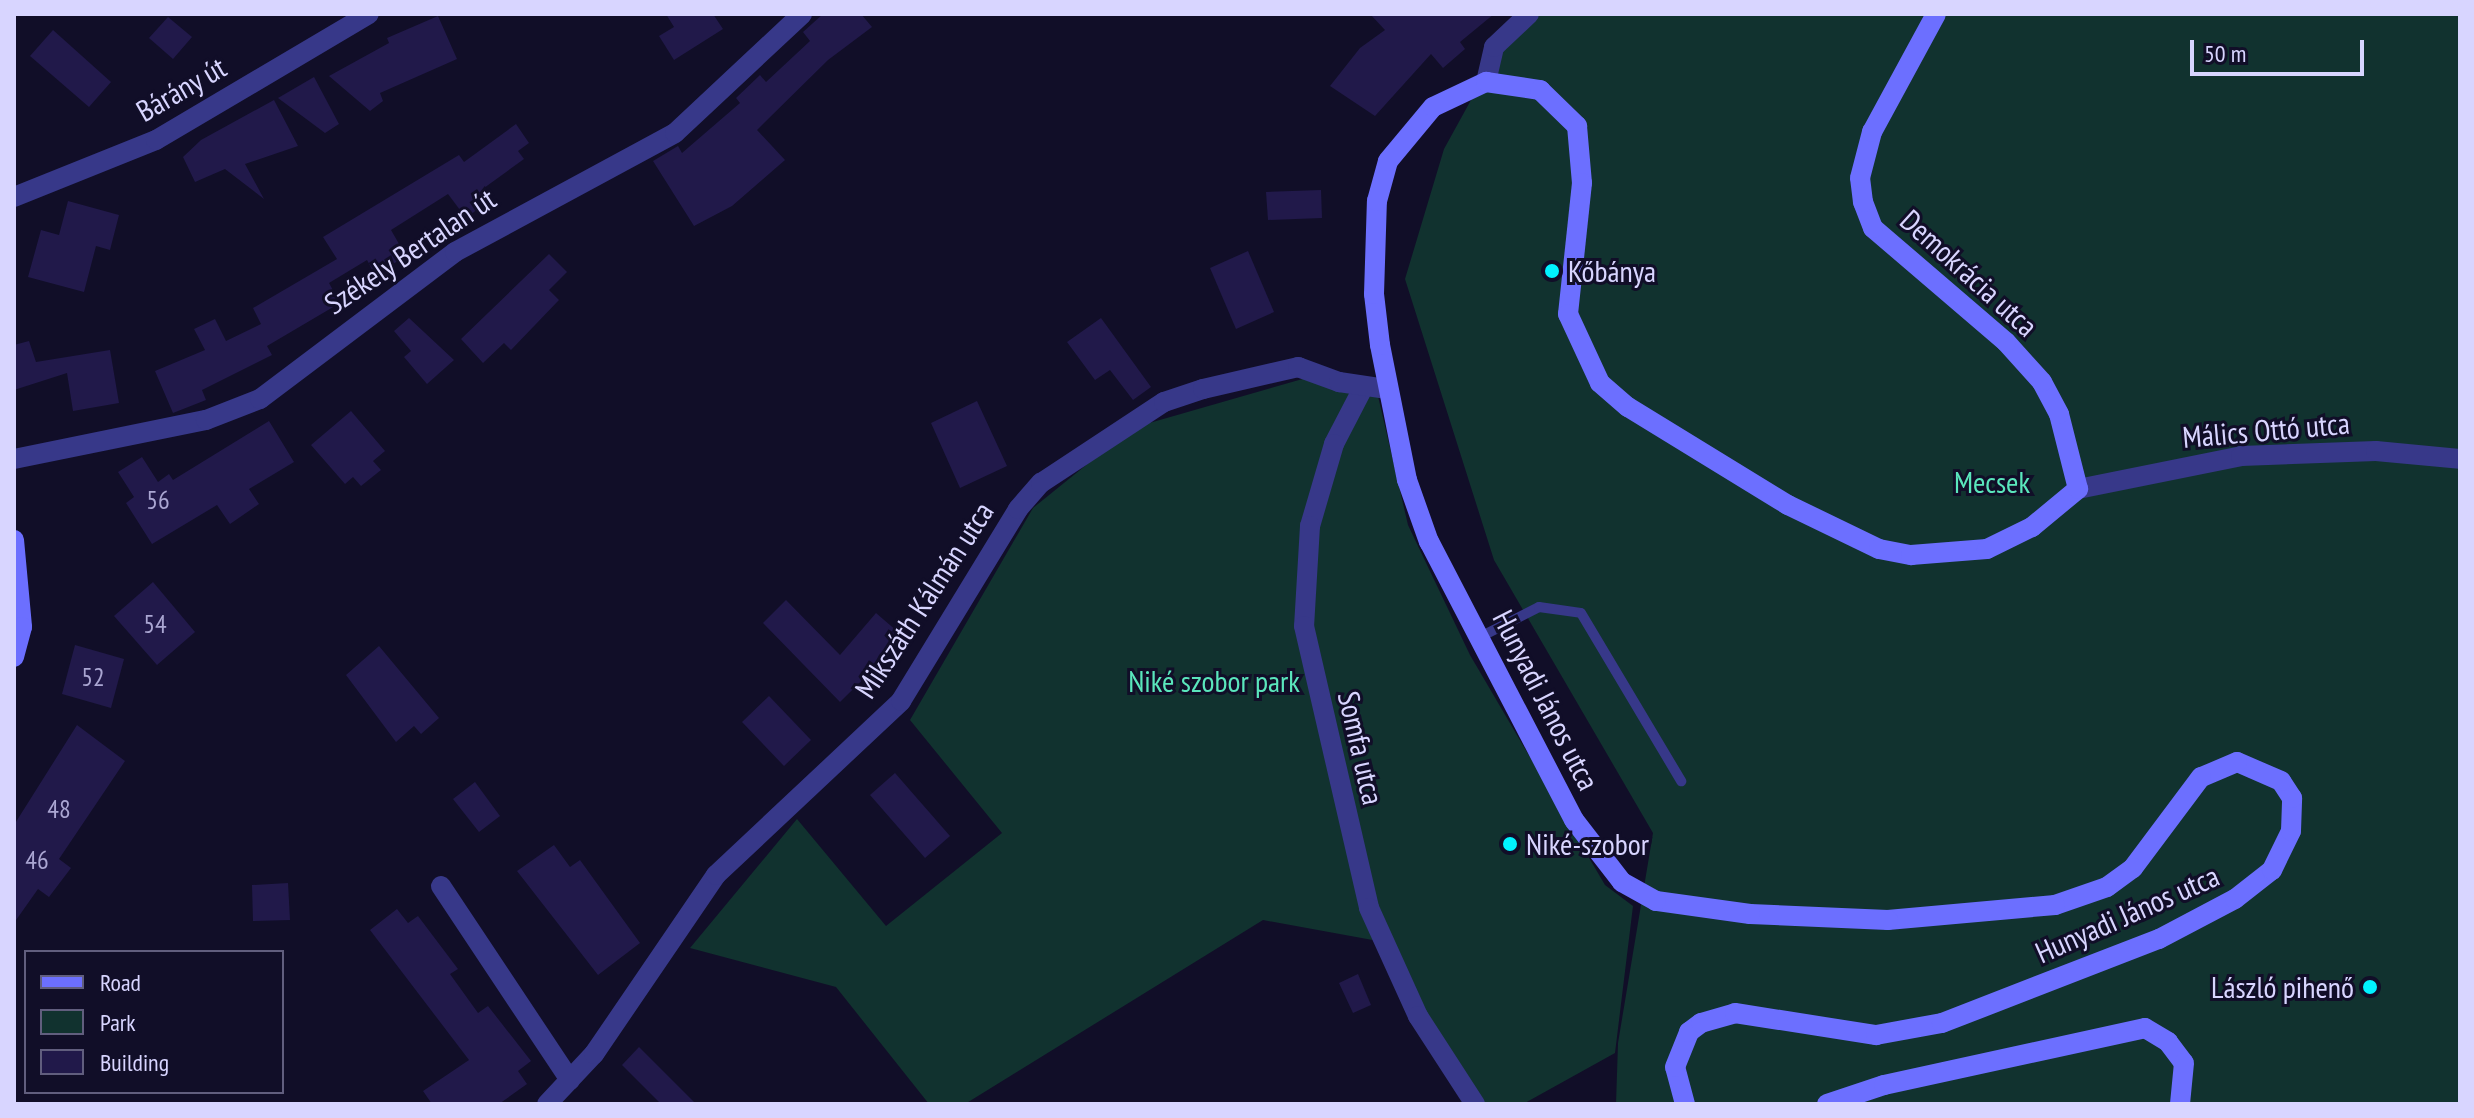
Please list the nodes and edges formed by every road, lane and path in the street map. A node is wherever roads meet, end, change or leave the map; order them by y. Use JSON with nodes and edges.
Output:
{"nodes":[{"id":1,"x":369,"y":14,"type":"edge"},
{"id":2,"x":802,"y":14,"type":"edge"},
{"id":3,"x":1529,"y":14,"type":"edge"},
{"id":4,"x":1936,"y":14,"type":"edge"},
{"id":5,"x":1486,"y":82,"type":"junction"},
{"id":6,"x":14,"y":197,"type":"edge"},
{"id":7,"x":1363,"y":388,"type":"junction"},
{"id":8,"x":1387,"y":389,"type":"junction"},
{"id":9,"x":14,"y":459,"type":"edge"},
{"id":10,"x":2460,"y":459,"type":"edge"},
{"id":11,"x":2078,"y":489,"type":"junction"},
{"id":12,"x":14,"y":540,"type":"edge"},
{"id":13,"x":1482,"y":636,"type":"junction"},
{"id":14,"x":14,"y":657,"type":"edge"},
{"id":15,"x":1681,"y":781,"type":"dead end"},
{"id":16,"x":441,"y":886,"type":"dead end"},
{"id":17,"x":570,"y":1080,"type":"junction"},
{"id":18,"x":547,"y":1104,"type":"edge"},
{"id":19,"x":1475,"y":1104,"type":"edge"},
{"id":20,"x":1685,"y":1104,"type":"edge"},
{"id":21,"x":1827,"y":1104,"type":"edge"},
{"id":22,"x":2180,"y":1104,"type":"edge"}],
"edges":[{"from":1,"to":6,"type":"street","name":"Bárány út"},
{"from":2,"to":9,"type":"street","name":"Székely Bertalan út"},
{"from":3,"to":5,"type":"street"},
{"from":4,"to":11,"type":"street","name":"Demokrácia utca"},
{"from":5,"to":8,"type":"street","name":"Hunyadi János utca"},
{"from":5,"to":11,"type":"street"},
{"from":7,"to":8,"type":"street","name":"Mikszáth Kálmán utca"},
{"from":7,"to":17,"type":"street","name":"Mikszáth Kálmán utca"},
{"from":7,"to":19,"type":"street","name":"Somfa utca"},
{"from":8,"to":13,"type":"street","name":"Hunyadi János utca"},
{"from":10,"to":11,"type":"street","name":"Málics Ottó utca"},
{"from":12,"to":14,"type":"street"},
{"from":13,"to":15,"type":"lane"},
{"from":13,"to":20,"type":"street","name":"Hunyadi János utca"},
{"from":16,"to":17,"type":"street"},
{"from":17,"to":18,"type":"street","name":"Mikszáth Kálmán utca"},
{"from":21,"to":22,"type":"street"}]}
